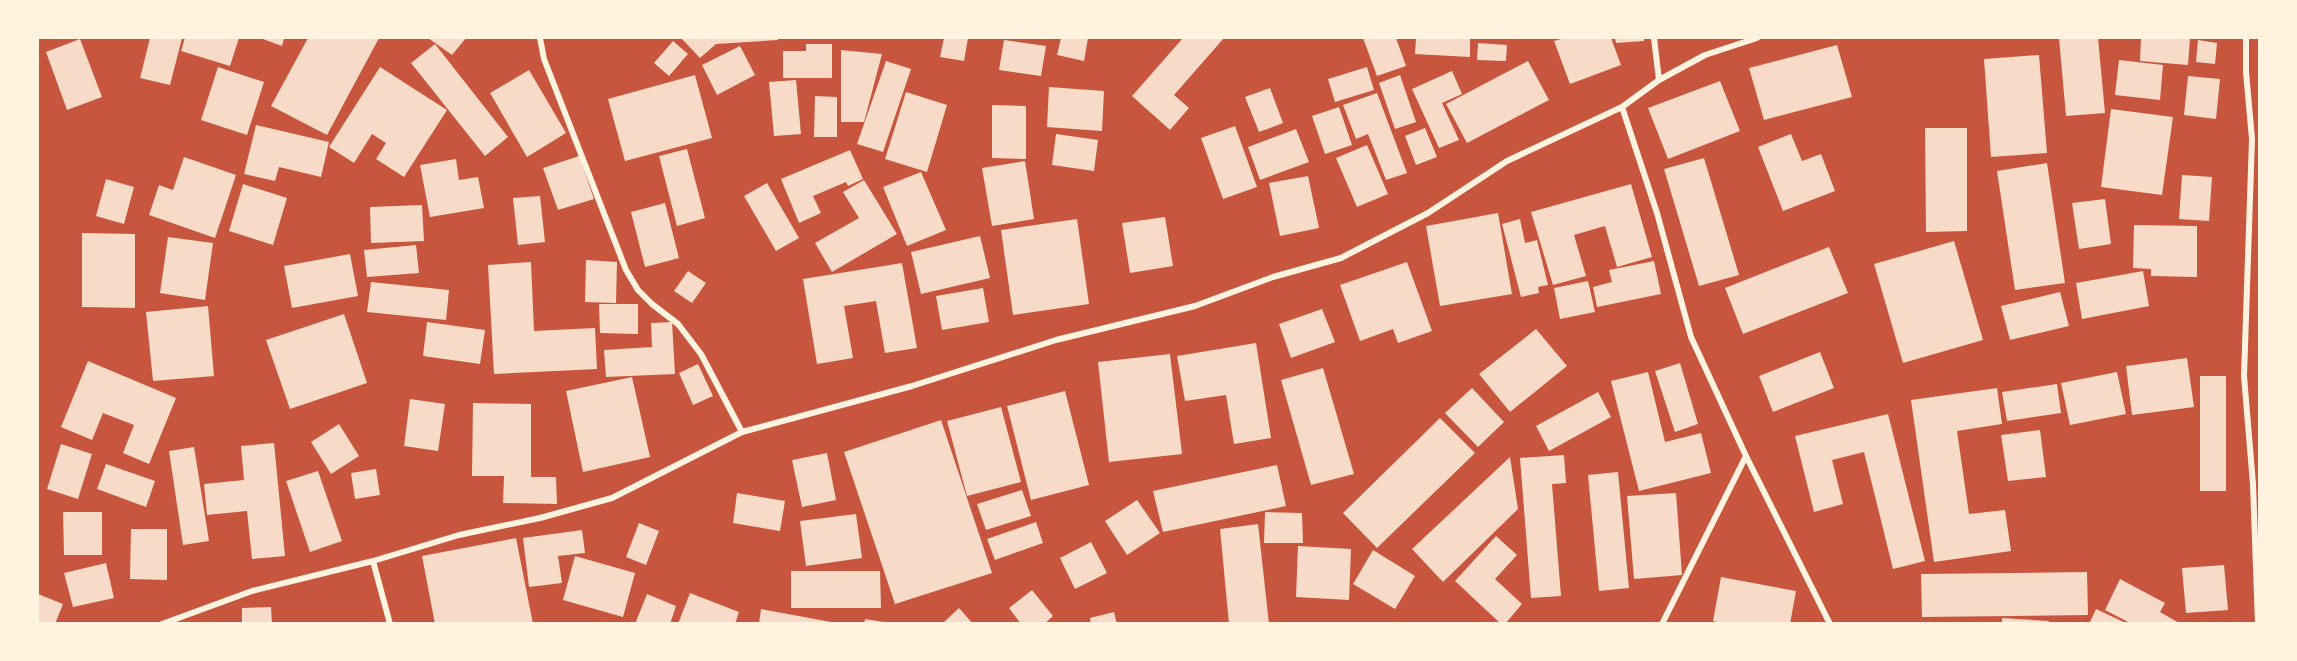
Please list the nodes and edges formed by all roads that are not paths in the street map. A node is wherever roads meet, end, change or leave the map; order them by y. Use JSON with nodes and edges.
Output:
{"nodes":[{"id":1,"x":540,"y":38,"type":"edge"},
{"id":2,"x":1654,"y":38,"type":"edge"},
{"id":3,"x":1757,"y":38,"type":"edge"},
{"id":4,"x":2247,"y":38,"type":"edge"},
{"id":5,"x":1659,"y":80,"type":"junction"},
{"id":6,"x":1622,"y":107,"type":"junction"},
{"id":7,"x":742,"y":432,"type":"junction"},
{"id":8,"x":1746,"y":456,"type":"junction"},
{"id":9,"x":373,"y":561,"type":"junction"},
{"id":10,"x":162,"y":624,"type":"edge"},
{"id":11,"x":390,"y":624,"type":"edge"},
{"id":12,"x":1662,"y":624,"type":"edge"},
{"id":13,"x":1830,"y":624,"type":"edge"},
{"id":14,"x":2258,"y":624,"type":"edge"}],
"edges":[{"from":1,"to":7,"type":"street"},
{"from":2,"to":5,"type":"street"},
{"from":3,"to":5,"type":"street"},
{"from":4,"to":14,"type":"street"},
{"from":5,"to":6,"type":"street"},
{"from":6,"to":7,"type":"street"},
{"from":6,"to":8,"type":"street"},
{"from":7,"to":9,"type":"street"},
{"from":8,"to":12,"type":"street"},
{"from":8,"to":13,"type":"street"},
{"from":9,"to":10,"type":"street"},
{"from":9,"to":11,"type":"street"}]}
